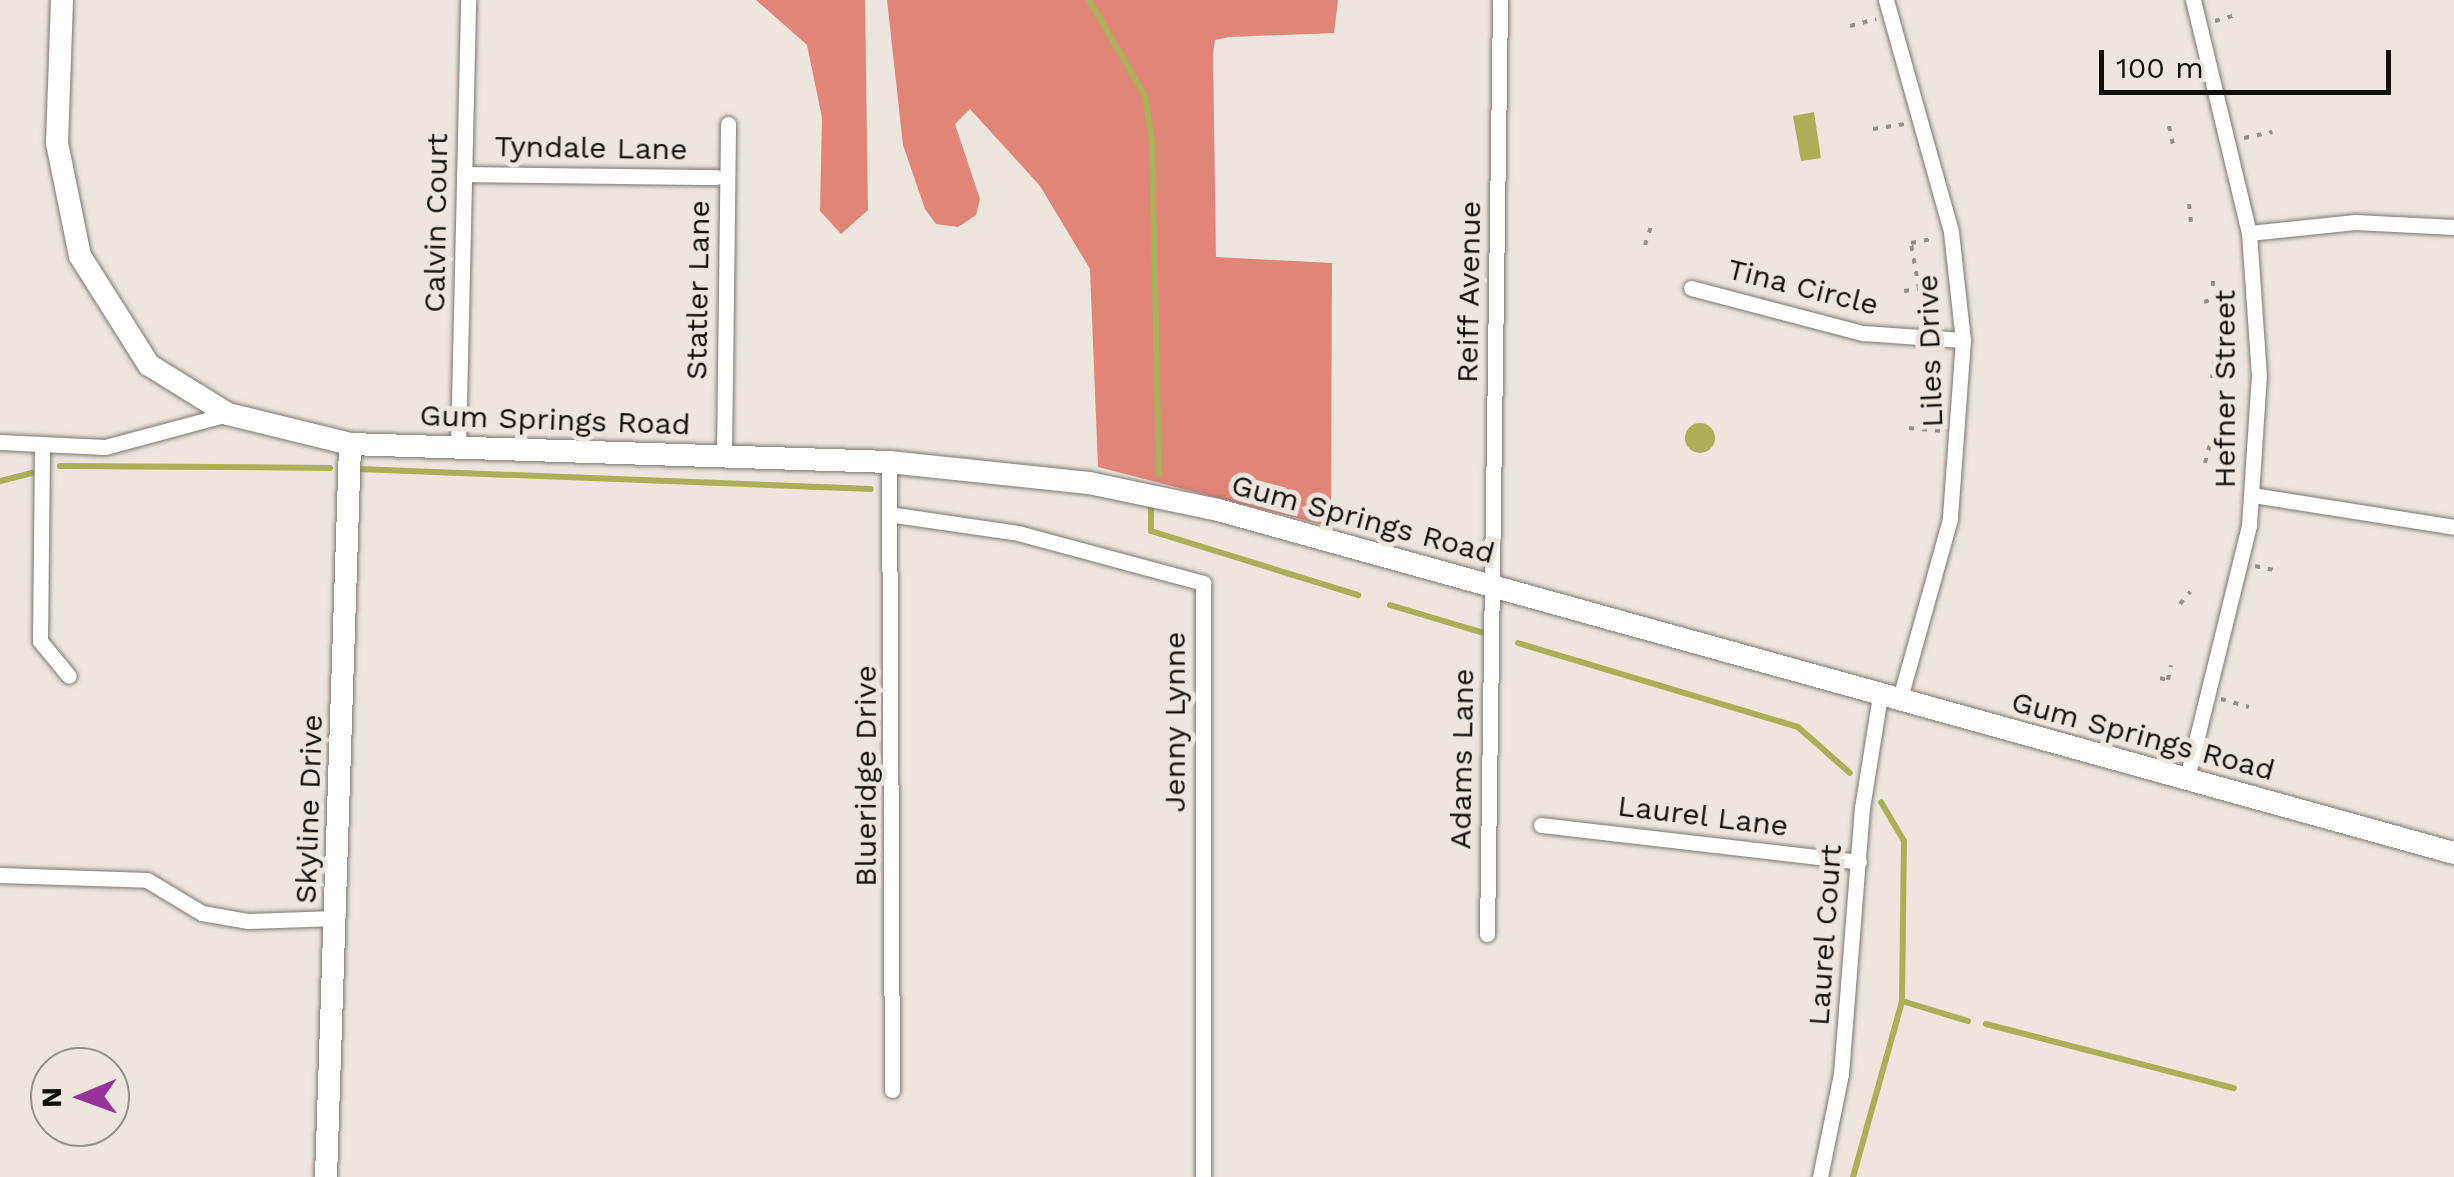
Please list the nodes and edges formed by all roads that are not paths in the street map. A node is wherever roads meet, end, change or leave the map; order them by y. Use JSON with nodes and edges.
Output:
{"nodes":[{"id":1,"x":62,"y":0,"type":"edge"},
{"id":2,"x":468,"y":0,"type":"edge"},
{"id":3,"x":1500,"y":0,"type":"edge"},
{"id":4,"x":2193,"y":0,"type":"edge"},
{"id":5,"x":1888,"y":8,"type":"edge"},
{"id":6,"x":728,"y":124,"type":"dead end"},
{"id":7,"x":464,"y":174,"type":"junction"},
{"id":8,"x":716,"y":177,"type":"dead end"},
{"id":9,"x":2454,"y":227,"type":"edge"},
{"id":10,"x":2249,"y":233,"type":"junction"},
{"id":11,"x":1690,"y":288,"type":"dead end"},
{"id":12,"x":1963,"y":340,"type":"junction"},
{"id":13,"x":228,"y":414,"type":"junction"},
{"id":14,"x":0,"y":442,"type":"edge"},
{"id":15,"x":350,"y":444,"type":"junction"},
{"id":16,"x":458,"y":447,"type":"junction"},
{"id":17,"x":42,"y":449,"type":"junction"},
{"id":18,"x":724,"y":456,"type":"junction"},
{"id":19,"x":889,"y":462,"type":"junction"},
{"id":20,"x":2253,"y":495,"type":"junction"},
{"id":21,"x":895,"y":516,"type":"junction"},
{"id":22,"x":2454,"y":527,"type":"edge"},
{"id":23,"x":1492,"y":585,"type":"junction"},
{"id":24,"x":69,"y":676,"type":"dead end"},
{"id":25,"x":1890,"y":699,"type":"junction"},
{"id":26,"x":2187,"y":778,"type":"junction"},
{"id":27,"x":1540,"y":824,"type":"dead end"},
{"id":28,"x":2454,"y":853,"type":"edge"},
{"id":29,"x":1860,"y":862,"type":"junction"},
{"id":30,"x":0,"y":875,"type":"edge"},
{"id":31,"x":336,"y":918,"type":"junction"},
{"id":32,"x":1487,"y":934,"type":"dead end"},
{"id":33,"x":892,"y":1090,"type":"dead end"},
{"id":34,"x":326,"y":1177,"type":"edge"},
{"id":35,"x":1203,"y":1177,"type":"edge"},
{"id":36,"x":1820,"y":1177,"type":"edge"}],
"edges":[{"from":1,"to":13,"type":"main road","name":"Gum Springs Road"},
{"from":2,"to":7,"type":"street","name":"Calvin Court"},
{"from":3,"to":23,"type":"street","name":"Reiff Avenue"},
{"from":4,"to":10,"type":"street","name":"Hefner Street"},
{"from":5,"to":12,"type":"street","name":"Liles Drive"},
{"from":6,"to":18,"type":"street","name":"Statler Lane"},
{"from":7,"to":8,"type":"street","name":"Tyndale Lane"},
{"from":7,"to":16,"type":"street","name":"Calvin Court"},
{"from":9,"to":10,"type":"street"},
{"from":10,"to":20,"type":"street","name":"Hefner Street"},
{"from":11,"to":12,"type":"street","name":"Tina Circle"},
{"from":12,"to":25,"type":"street","name":"Liles Drive"},
{"from":13,"to":15,"type":"main road","name":"Gum Springs Road"},
{"from":13,"to":17,"type":"street"},
{"from":14,"to":17,"type":"street"},
{"from":15,"to":16,"type":"main road","name":"Gum Springs Road"},
{"from":15,"to":31,"type":"main road","name":"Skyline Drive"},
{"from":16,"to":18,"type":"main road","name":"Gum Springs Road"},
{"from":17,"to":24,"type":"street"},
{"from":18,"to":19,"type":"main road","name":"Gum Springs Road"},
{"from":19,"to":21,"type":"street","name":"Blueridge Drive"},
{"from":19,"to":23,"type":"main road","name":"Gum Springs Road"},
{"from":20,"to":22,"type":"street"},
{"from":20,"to":26,"type":"street","name":"Hefner Street"},
{"from":21,"to":33,"type":"street","name":"Blueridge Drive"},
{"from":21,"to":35,"type":"street","name":"Jenny Lynne"},
{"from":23,"to":25,"type":"main road","name":"Gum Springs Road"},
{"from":23,"to":32,"type":"street","name":"Adams Lane"},
{"from":25,"to":26,"type":"main road","name":"Gum Springs Road"},
{"from":25,"to":29,"type":"street","name":"Laurel Court"},
{"from":26,"to":28,"type":"main road","name":"Gum Springs Road"},
{"from":27,"to":29,"type":"street","name":"Laurel Lane"},
{"from":29,"to":36,"type":"street","name":"Laurel Court"},
{"from":30,"to":31,"type":"street"},
{"from":31,"to":34,"type":"main road","name":"Skyline Drive"}]}
